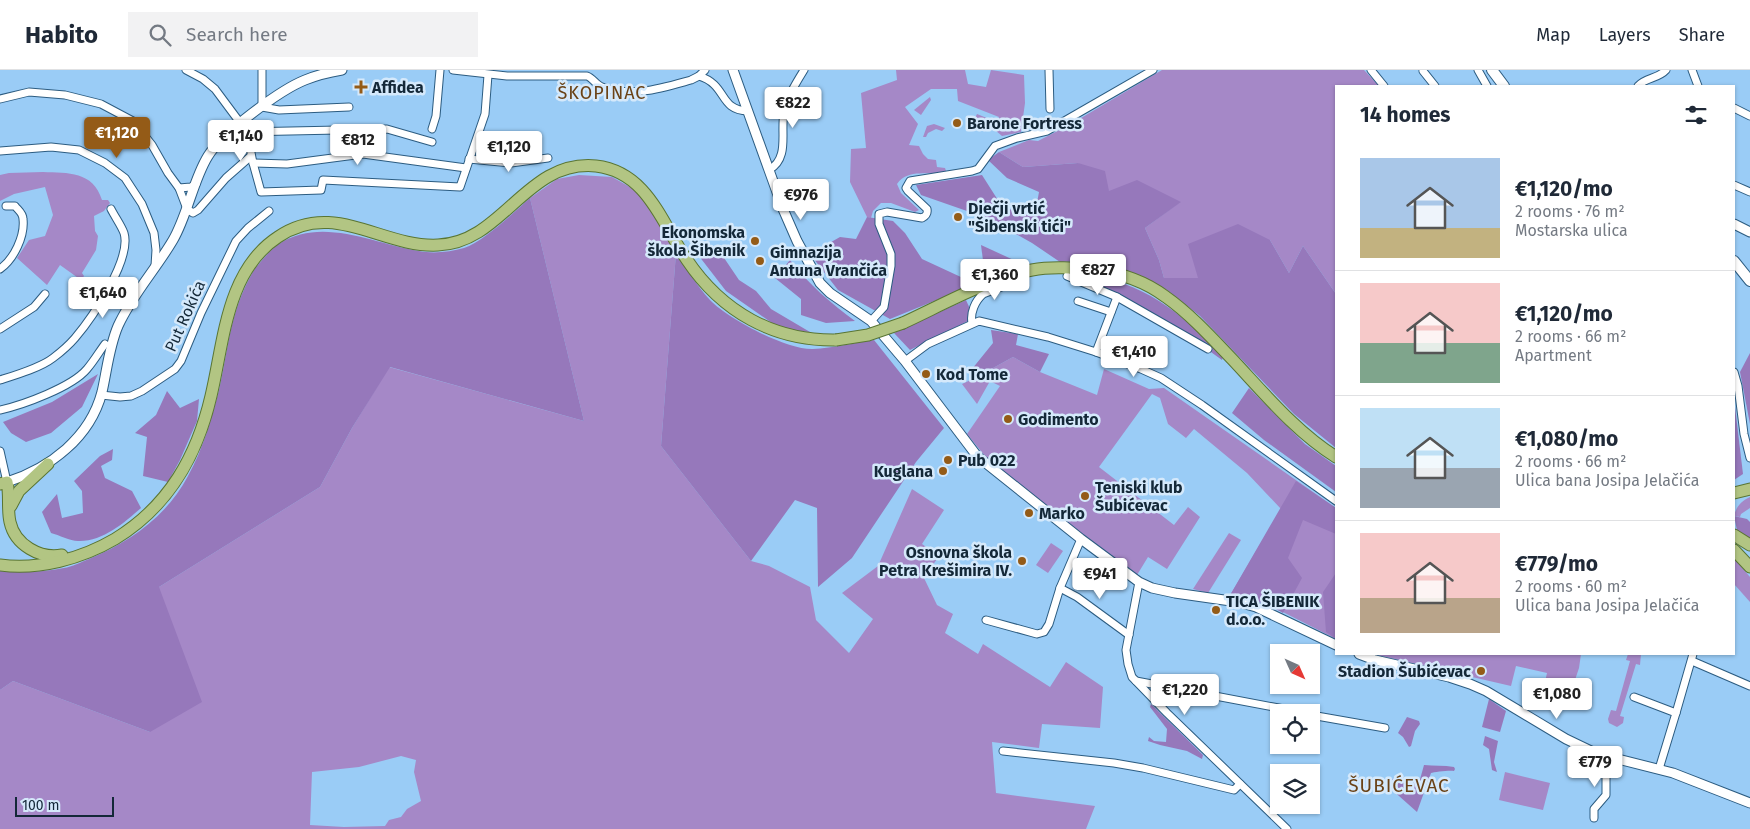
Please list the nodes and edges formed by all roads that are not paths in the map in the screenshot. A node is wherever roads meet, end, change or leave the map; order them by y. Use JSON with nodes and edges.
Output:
{"nodes":[{"id":1,"x":186,"y":70,"type":"edge"},
{"id":2,"x":262,"y":70,"type":"edge"},
{"id":3,"x":342,"y":70,"type":"edge"},
{"id":4,"x":440,"y":70,"type":"edge"},
{"id":5,"x":453,"y":70,"type":"edge"},
{"id":6,"x":705,"y":70,"type":"edge"},
{"id":7,"x":733,"y":70,"type":"edge"},
{"id":8,"x":804,"y":70,"type":"edge"},
{"id":9,"x":1049,"y":70,"type":"edge"},
{"id":10,"x":1153,"y":70,"type":"edge"},
{"id":11,"x":1371,"y":70,"type":"edge"},
{"id":12,"x":1478,"y":70,"type":"edge"},
{"id":13,"x":1492,"y":70,"type":"edge"},
{"id":14,"x":1666,"y":70,"type":"edge"},
{"id":15,"x":1692,"y":70,"type":"edge"},
{"id":16,"x":1423,"y":71,"type":"edge"},
{"id":17,"x":488,"y":75,"type":"junction"},
{"id":18,"x":699,"y":76,"type":"junction"},
{"id":19,"x":1383,"y":85,"type":"edge"},
{"id":20,"x":1434,"y":85,"type":"edge"},
{"id":21,"x":1486,"y":85,"type":"edge"},
{"id":22,"x":1503,"y":85,"type":"edge"},
{"id":23,"x":1639,"y":85,"type":"edge"},
{"id":24,"x":1698,"y":85,"type":"edge"},
{"id":25,"x":0,"y":98,"type":"edge"},
{"id":26,"x":262,"y":107,"type":"junction"},
{"id":27,"x":349,"y":108,"type":"dead end"},
{"id":28,"x":1050,"y":109,"type":"dead end"},
{"id":29,"x":1735,"y":110,"type":"edge"},
{"id":30,"x":748,"y":111,"type":"junction"},
{"id":31,"x":1750,"y":116,"type":"edge"},
{"id":32,"x":241,"y":124,"type":"junction"},
{"id":33,"x":432,"y":128,"type":"dead end"},
{"id":34,"x":247,"y":132,"type":"junction"},
{"id":35,"x":432,"y":142,"type":"dead end"},
{"id":36,"x":0,"y":152,"type":"edge"},
{"id":37,"x":548,"y":158,"type":"dead end"},
{"id":38,"x":252,"y":159,"type":"junction"},
{"id":39,"x":468,"y":160,"type":"junction"},
{"id":40,"x":466,"y":168,"type":"junction"},
{"id":41,"x":769,"y":170,"type":"junction"},
{"id":42,"x":196,"y":184,"type":"junction"},
{"id":43,"x":1735,"y":185,"type":"edge"},
{"id":44,"x":179,"y":188,"type":"junction"},
{"id":45,"x":1750,"y":192,"type":"edge"},
{"id":46,"x":6,"y":206,"type":"dead end"},
{"id":47,"x":111,"y":209,"type":"dead end"},
{"id":48,"x":187,"y":209,"type":"junction"},
{"id":49,"x":269,"y":211,"type":"dead end"},
{"id":50,"x":1735,"y":224,"type":"edge"},
{"id":51,"x":1750,"y":232,"type":"edge"},
{"id":52,"x":1735,"y":262,"type":"edge"},
{"id":53,"x":154,"y":266,"type":"junction"},
{"id":54,"x":0,"y":269,"type":"edge"},
{"id":55,"x":1067,"y":276,"type":"dead end"},
{"id":56,"x":1750,"y":281,"type":"edge"},
{"id":57,"x":1014,"y":282,"type":"dead end"},
{"id":58,"x":45,"y":294,"type":"dead end"},
{"id":59,"x":1117,"y":297,"type":"junction"},
{"id":60,"x":1078,"y":301,"type":"dead end"},
{"id":61,"x":1111,"y":312,"type":"junction"},
{"id":62,"x":871,"y":321,"type":"junction"},
{"id":63,"x":972,"y":323,"type":"junction"},
{"id":64,"x":0,"y":329,"type":"edge"},
{"id":65,"x":105,"y":344,"type":"dead end"},
{"id":66,"x":1208,"y":349,"type":"dead end"},
{"id":67,"x":1096,"y":352,"type":"junction"},
{"id":68,"x":905,"y":361,"type":"junction"},
{"id":69,"x":1735,"y":376,"type":"edge"},
{"id":70,"x":0,"y":380,"type":"edge"},
{"id":71,"x":101,"y":395,"type":"junction"},
{"id":72,"x":0,"y":410,"type":"edge"},
{"id":73,"x":0,"y":452,"type":"edge"},
{"id":74,"x":1335,"y":456,"type":"edge"},
{"id":75,"x":1750,"y":458,"type":"edge"},
{"id":76,"x":48,"y":464,"type":"junction"},
{"id":77,"x":4,"y":483,"type":"edge"},
{"id":78,"x":1335,"y":500,"type":"edge"},
{"id":79,"x":9,"y":512,"type":"junction"},
{"id":80,"x":1735,"y":536,"type":"edge"},
{"id":81,"x":1081,"y":539,"type":"junction"},
{"id":82,"x":1735,"y":543,"type":"edge"},
{"id":83,"x":1750,"y":545,"type":"edge"},
{"id":84,"x":1750,"y":550,"type":"edge"},
{"id":85,"x":1735,"y":551,"type":"edge"},
{"id":86,"x":81,"y":555,"type":"junction"},
{"id":87,"x":0,"y":565,"type":"edge"},
{"id":88,"x":1750,"y":567,"type":"edge"},
{"id":89,"x":1138,"y":582,"type":"junction"},
{"id":90,"x":1060,"y":588,"type":"junction"},
{"id":91,"x":986,"y":620,"type":"dead end"},
{"id":92,"x":1129,"y":635,"type":"junction"},
{"id":93,"x":1335,"y":645,"type":"edge"},
{"id":94,"x":1362,"y":655,"type":"edge"},
{"id":95,"x":1692,"y":657,"type":"edge"},
{"id":96,"x":1136,"y":681,"type":"junction"},
{"id":97,"x":1750,"y":686,"type":"edge"},
{"id":98,"x":1634,"y":697,"type":"dead end"},
{"id":99,"x":1270,"y":706,"type":"edge"},
{"id":100,"x":1676,"y":713,"type":"junction"},
{"id":101,"x":1320,"y":716,"type":"edge"},
{"id":102,"x":1385,"y":728,"type":"dead end"},
{"id":103,"x":1003,"y":751,"type":"dead end"},
{"id":104,"x":1610,"y":757,"type":"junction"},
{"id":105,"x":1659,"y":769,"type":"junction"},
{"id":106,"x":1240,"y":784,"type":"junction"},
{"id":107,"x":1750,"y":803,"type":"edge"},
{"id":108,"x":1594,"y":818,"type":"dead end"},
{"id":109,"x":1287,"y":829,"type":"edge"}],
"edges":[{"from":1,"to":32,"type":"street"},
{"from":2,"to":26,"type":"street"},
{"from":3,"to":26,"type":"street"},
{"from":4,"to":33,"type":"street"},
{"from":5,"to":17,"type":"street"},
{"from":6,"to":18,"type":"street"},
{"from":7,"to":30,"type":"street"},
{"from":8,"to":41,"type":"street"},
{"from":9,"to":28,"type":"street"},
{"from":10,"to":62,"type":"street"},
{"from":11,"to":19,"type":"street"},
{"from":12,"to":21,"type":"street"},
{"from":13,"to":22,"type":"main road"},
{"from":14,"to":23,"type":"street"},
{"from":15,"to":24,"type":"street"},
{"from":16,"to":20,"type":"street"},
{"from":17,"to":18,"type":"street"},
{"from":17,"to":39,"type":"street"},
{"from":18,"to":30,"type":"street"},
{"from":25,"to":44,"type":"street"},
{"from":26,"to":27,"type":"street"},
{"from":26,"to":32,"type":"street"},
{"from":29,"to":31,"type":"street"},
{"from":30,"to":41,"type":"street"},
{"from":32,"to":34,"type":"street"},
{"from":32,"to":42,"type":"street"},
{"from":34,"to":35,"type":"street"},
{"from":34,"to":38,"type":"street"},
{"from":36,"to":53,"type":"street"},
{"from":37,"to":39,"type":"street"},
{"from":38,"to":40,"type":"street"},
{"from":38,"to":40,"type":"street"},
{"from":38,"to":48,"type":"street"},
{"from":39,"to":40,"type":"street"},
{"from":41,"to":62,"type":"street"},
{"from":42,"to":44,"type":"street"},
{"from":42,"to":48,"type":"street"},
{"from":43,"to":45,"type":"street"},
{"from":44,"to":48,"type":"street"},
{"from":46,"to":54,"type":"street"},
{"from":47,"to":70,"type":"street"},
{"from":48,"to":53,"type":"street"},
{"from":49,"to":71,"type":"street","name":"Put Rokića"},
{"from":50,"to":51,"type":"street"},
{"from":52,"to":56,"type":"main road"},
{"from":53,"to":71,"type":"street"},
{"from":55,"to":59,"type":"street"},
{"from":57,"to":63,"type":"street"},
{"from":58,"to":64,"type":"street"},
{"from":59,"to":61,"type":"street"},
{"from":59,"to":66,"type":"street"},
{"from":60,"to":61,"type":"street"},
{"from":61,"to":67,"type":"street"},
{"from":62,"to":68,"type":"street"},
{"from":63,"to":67,"type":"street"},
{"from":63,"to":68,"type":"street"},
{"from":65,"to":72,"type":"street"},
{"from":67,"to":78,"type":"street"},
{"from":68,"to":81,"type":"street"},
{"from":69,"to":75,"type":"street"},
{"from":71,"to":76,"type":"street"},
{"from":73,"to":77,"type":"street"},
{"from":74,"to":86,"type":"main road","bridge":true},
{"from":76,"to":77,"type":"street"},
{"from":76,"to":79,"type":"main road"},
{"from":77,"to":79,"type":"main road"},
{"from":79,"to":86,"type":"main road"},
{"from":80,"to":83,"type":"main road"},
{"from":81,"to":89,"type":"street"},
{"from":81,"to":90,"type":"street"},
{"from":82,"to":84,"type":"main road"},
{"from":85,"to":88,"type":"main road"},
{"from":86,"to":87,"type":"main road"},
{"from":89,"to":92,"type":"street"},
{"from":89,"to":93,"type":"street"},
{"from":90,"to":91,"type":"street"},
{"from":90,"to":92,"type":"street"},
{"from":92,"to":96,"type":"street"},
{"from":94,"to":104,"type":"street"},
{"from":95,"to":97,"type":"street"},
{"from":95,"to":100,"type":"street"},
{"from":96,"to":99,"type":"street"},
{"from":96,"to":106,"type":"street"},
{"from":98,"to":100,"type":"street"},
{"from":100,"to":105,"type":"street"},
{"from":101,"to":102,"type":"street"},
{"from":103,"to":106,"type":"street"},
{"from":104,"to":105,"type":"street"},
{"from":104,"to":108,"type":"street"},
{"from":105,"to":107,"type":"street"},
{"from":106,"to":109,"type":"street"}]}
